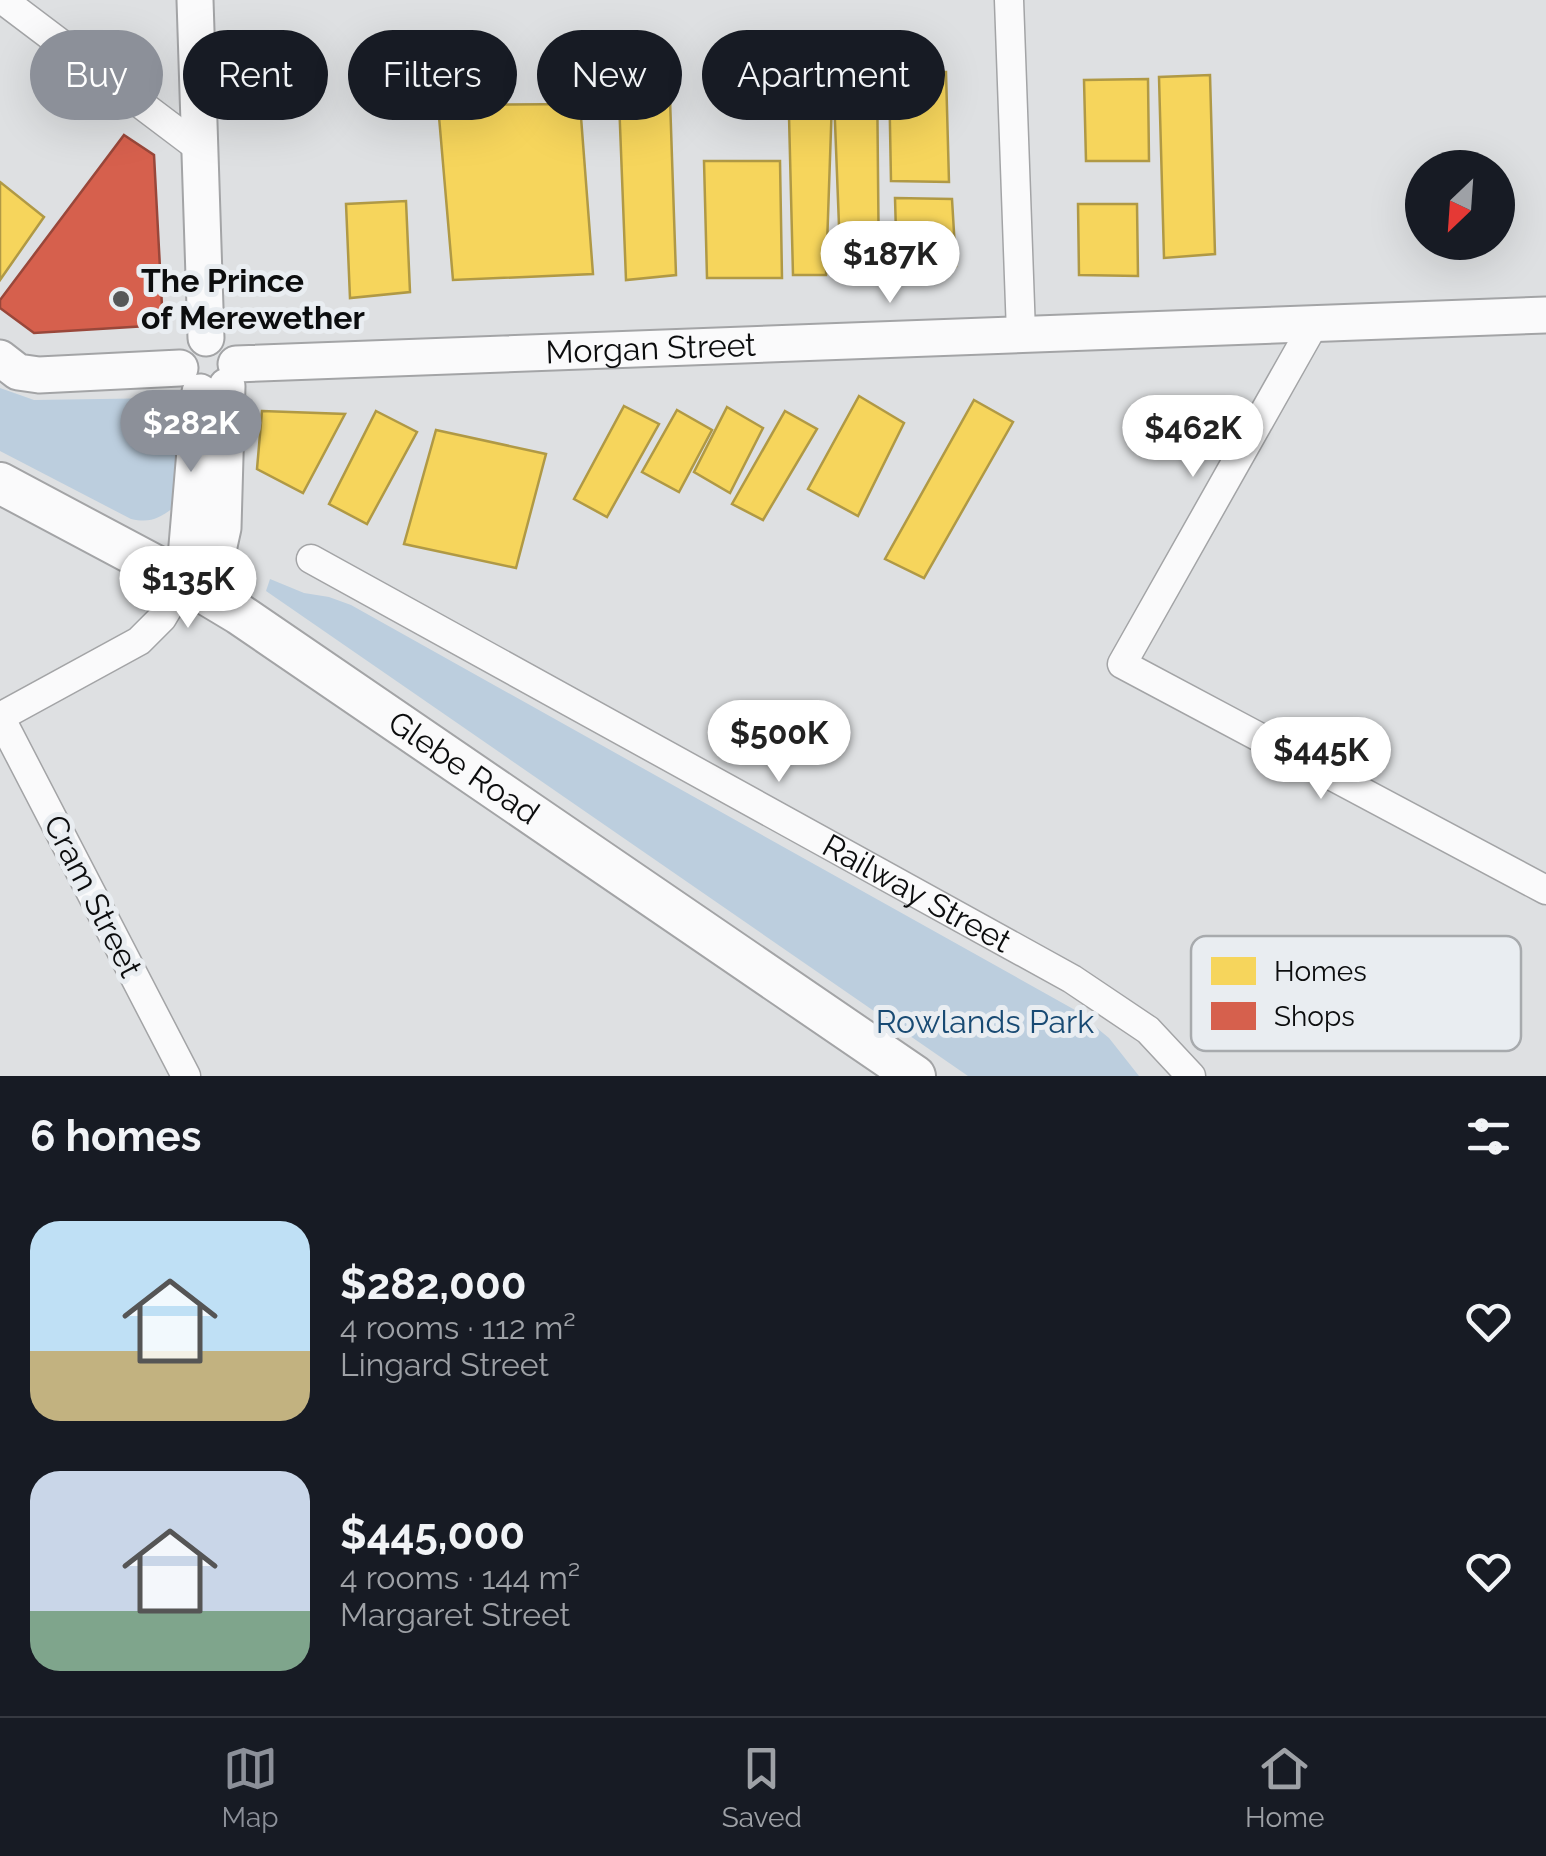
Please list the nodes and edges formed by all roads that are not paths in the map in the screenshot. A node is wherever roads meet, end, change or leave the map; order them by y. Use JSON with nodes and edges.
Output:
{"nodes":[{"id":1,"x":3,"y":0,"type":"edge"},
{"id":2,"x":195,"y":0,"type":"edge"},
{"id":3,"x":1008,"y":0,"type":"edge"},
{"id":4,"x":199,"y":148,"type":"junction"},
{"id":5,"x":1546,"y":315,"type":"edge"},
{"id":6,"x":1314,"y":324,"type":"junction"},
{"id":7,"x":1021,"y":333,"type":"junction"},
{"id":8,"x":0,"y":358,"type":"edge"},
{"id":9,"x":211,"y":377,"type":"junction"},
{"id":10,"x":0,"y":484,"type":"edge"},
{"id":11,"x":311,"y":559,"type":"dead end"},
{"id":12,"x":184,"y":580,"type":"junction"},
{"id":13,"x":0,"y":717,"type":"edge"},
{"id":14,"x":1546,"y":890,"type":"edge"},
{"id":15,"x":186,"y":1076,"type":"edge"},
{"id":16,"x":915,"y":1076,"type":"edge"},
{"id":17,"x":1191,"y":1076,"type":"edge"}],
"edges":[{"from":1,"to":4,"type":"street"},
{"from":2,"to":4,"type":"street"},
{"from":3,"to":7,"type":"street"},
{"from":4,"to":9,"type":"street"},
{"from":5,"to":6,"type":"street","name":"Morgan Street"},
{"from":6,"to":7,"type":"street","name":"Morgan Street"},
{"from":6,"to":14,"type":"street"},
{"from":7,"to":9,"type":"street","name":"Morgan Street"},
{"from":8,"to":9,"type":"street"},
{"from":9,"to":12,"type":"street"},
{"from":10,"to":12,"type":"main road","name":"Glebe Road"},
{"from":11,"to":17,"type":"street","name":"Railway Street"},
{"from":12,"to":13,"type":"street"},
{"from":12,"to":16,"type":"main road","name":"Glebe Road"},
{"from":13,"to":15,"type":"street","name":"Cram Street"}]}
